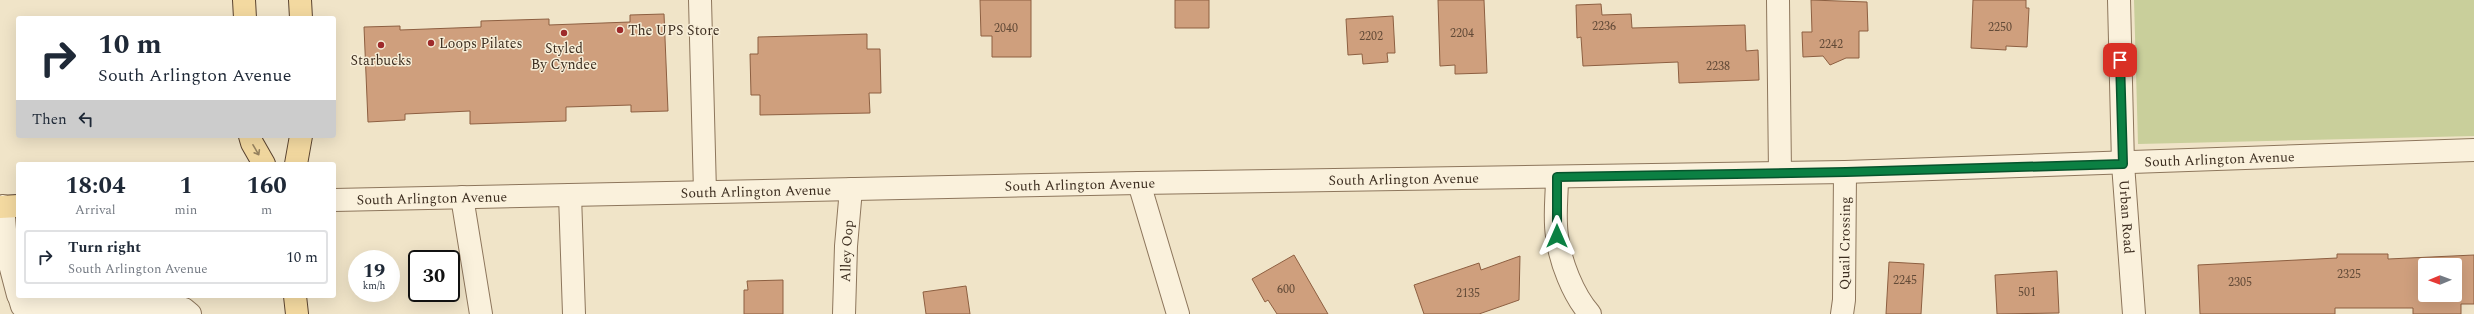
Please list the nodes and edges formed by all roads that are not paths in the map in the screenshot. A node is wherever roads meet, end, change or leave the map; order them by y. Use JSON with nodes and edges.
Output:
{"nodes":[{"id":1,"x":244,"y":0,"type":"edge"},
{"id":2,"x":300,"y":0,"type":"edge"},
{"id":3,"x":700,"y":0,"type":"edge"},
{"id":4,"x":1778,"y":0,"type":"edge"},
{"id":5,"x":2119,"y":0,"type":"edge"},
{"id":6,"x":245,"y":16,"type":"edge"},
{"id":7,"x":301,"y":16,"type":"edge"},
{"id":8,"x":251,"y":138,"type":"edge"},
{"id":9,"x":301,"y":138,"type":"edge"},
{"id":10,"x":2474,"y":150,"type":"edge"},
{"id":11,"x":263,"y":162,"type":"edge"},
{"id":12,"x":296,"y":162,"type":"edge"},
{"id":13,"x":2123,"y":164,"type":"junction"},
{"id":14,"x":1846,"y":172,"type":"junction"},
{"id":15,"x":1780,"y":173,"type":"junction"},
{"id":16,"x":1557,"y":177,"type":"junction"},
{"id":17,"x":1139,"y":183,"type":"junction"},
{"id":18,"x":852,"y":189,"type":"junction"},
{"id":19,"x":705,"y":192,"type":"junction"},
{"id":20,"x":570,"y":195,"type":"junction"},
{"id":21,"x":462,"y":197,"type":"junction"},
{"id":22,"x":336,"y":200,"type":"edge"},
{"id":23,"x":7,"y":206,"type":"edge"},
{"id":24,"x":16,"y":285,"type":"edge"},
{"id":25,"x":295,"y":298,"type":"edge"},
{"id":26,"x":21,"y":303,"type":"edge"},
{"id":27,"x":190,"y":314,"type":"edge"},
{"id":28,"x":297,"y":314,"type":"edge"},
{"id":29,"x":481,"y":314,"type":"edge"},
{"id":30,"x":574,"y":314,"type":"edge"},
{"id":31,"x":844,"y":314,"type":"edge"},
{"id":32,"x":1178,"y":314,"type":"edge"},
{"id":33,"x":1590,"y":314,"type":"edge"},
{"id":34,"x":1842,"y":314,"type":"edge"},
{"id":35,"x":2134,"y":314,"type":"edge"}],
"edges":[{"from":1,"to":6,"type":"main road"},
{"from":2,"to":7,"type":"main road"},
{"from":3,"to":19,"type":"street"},
{"from":4,"to":15,"type":"street"},
{"from":5,"to":13,"type":"street","name":"Urban Road"},
{"from":8,"to":11,"type":"main road","one_way":true},
{"from":9,"to":12,"type":"main road"},
{"from":10,"to":13,"type":"street","name":"South Arlington Avenue"},
{"from":13,"to":14,"type":"street","name":"South Arlington Avenue"},
{"from":13,"to":35,"type":"street","name":"Urban Road"},
{"from":14,"to":15,"type":"street","name":"South Arlington Avenue"},
{"from":14,"to":34,"type":"street","name":"Quail Crossing"},
{"from":15,"to":16,"type":"street","name":"South Arlington Avenue"},
{"from":16,"to":17,"type":"street","name":"South Arlington Avenue"},
{"from":16,"to":33,"type":"street"},
{"from":17,"to":18,"type":"street","name":"South Arlington Avenue"},
{"from":17,"to":32,"type":"street"},
{"from":18,"to":19,"type":"street","name":"South Arlington Avenue"},
{"from":18,"to":31,"type":"street","name":"Alley Oop"},
{"from":19,"to":20,"type":"street","name":"South Arlington Avenue"},
{"from":20,"to":21,"type":"street","name":"South Arlington Avenue"},
{"from":20,"to":30,"type":"street"},
{"from":21,"to":22,"type":"street","name":"South Arlington Avenue"},
{"from":21,"to":29,"type":"street"},
{"from":23,"to":24,"type":"street"},
{"from":25,"to":28,"type":"main road"},
{"from":26,"to":27,"type":"street"}]}
